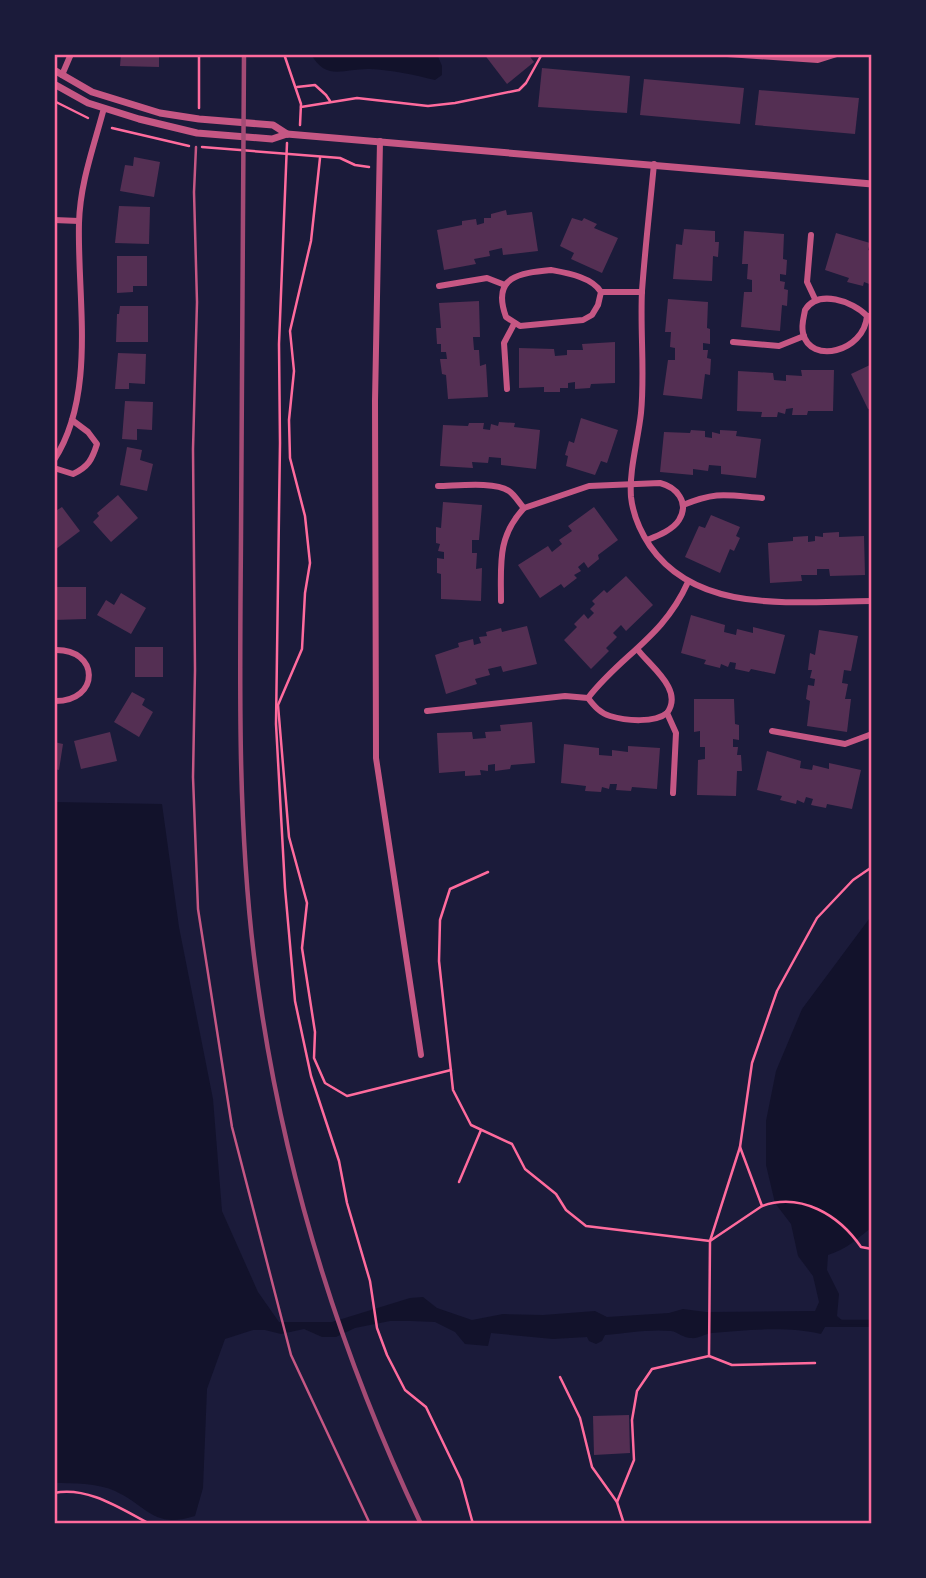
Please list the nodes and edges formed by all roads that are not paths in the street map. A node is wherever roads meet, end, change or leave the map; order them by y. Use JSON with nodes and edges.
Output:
{"nodes":[{"id":1,"x":71,"y":54,"type":"edge"},
{"id":2,"x":727,"y":54,"type":"edge"},
{"id":3,"x":837,"y":54,"type":"edge"},
{"id":4,"x":788,"y":57,"type":"edge"},
{"id":5,"x":54,"y":70,"type":"edge"},
{"id":6,"x":62,"y":75,"type":"junction"},
{"id":7,"x":54,"y":84,"type":"edge"},
{"id":8,"x":104,"y":108,"type":"junction"},
{"id":9,"x":288,"y":134,"type":"junction"},
{"id":10,"x":380,"y":141,"type":"junction"},
{"id":11,"x":197,"y":147,"type":"road end"},
{"id":12,"x":654,"y":164,"type":"junction"},
{"id":13,"x":872,"y":184,"type":"edge"},
{"id":14,"x":54,"y":220,"type":"edge"},
{"id":15,"x":79,"y":221,"type":"junction"},
{"id":16,"x":811,"y":235,"type":"dead end"},
{"id":17,"x":505,"y":285,"type":"junction"},
{"id":18,"x":439,"y":286,"type":"dead end"},
{"id":19,"x":601,"y":292,"type":"junction"},
{"id":20,"x":642,"y":292,"type":"junction"},
{"id":21,"x":815,"y":299,"type":"junction"},
{"id":22,"x":869,"y":316,"type":"edge"},
{"id":23,"x":514,"y":324,"type":"junction"},
{"id":24,"x":804,"y":335,"type":"junction"},
{"id":25,"x":733,"y":342,"type":"dead end"},
{"id":26,"x":507,"y":389,"type":"dead end"},
{"id":27,"x":72,"y":420,"type":"junction"},
{"id":28,"x":54,"y":460,"type":"edge"},
{"id":29,"x":54,"y":468,"type":"edge"},
{"id":30,"x":438,"y":485,"type":"dead end"},
{"id":31,"x":631,"y":485,"type":"junction"},
{"id":32,"x":762,"y":498,"type":"dead end"},
{"id":33,"x":683,"y":505,"type":"junction"},
{"id":34,"x":524,"y":508,"type":"junction"},
{"id":35,"x":646,"y":540,"type":"junction"},
{"id":36,"x":688,"y":582,"type":"junction"},
{"id":37,"x":501,"y":601,"type":"dead end"},
{"id":38,"x":872,"y":601,"type":"edge"},
{"id":39,"x":54,"y":650,"type":"edge"},
{"id":40,"x":638,"y":650,"type":"junction"},
{"id":41,"x":872,"y":693,"type":"edge"},
{"id":42,"x":587,"y":698,"type":"junction"},
{"id":43,"x":872,"y":699,"type":"edge"},
{"id":44,"x":54,"y":701,"type":"edge"},
{"id":45,"x":427,"y":711,"type":"dead end"},
{"id":46,"x":667,"y":713,"type":"junction"},
{"id":47,"x":772,"y":732,"type":"dead end"},
{"id":48,"x":872,"y":734,"type":"edge"},
{"id":49,"x":673,"y":793,"type":"dead end"},
{"id":50,"x":421,"y":1055,"type":"dead end"},
{"id":51,"x":370,"y":1524,"type":"edge"}],
"edges":[{"from":1,"to":6,"type":"street"},
{"from":2,"to":4,"type":"street"},
{"from":3,"to":4,"type":"street"},
{"from":5,"to":6,"type":"street"},
{"from":6,"to":9,"type":"street"},
{"from":7,"to":8,"type":"street"},
{"from":8,"to":9,"type":"street"},
{"from":8,"to":15,"type":"street"},
{"from":9,"to":10,"type":"street"},
{"from":10,"to":12,"type":"street"},
{"from":10,"to":50,"type":"street"},
{"from":11,"to":51,"type":"lane"},
{"from":12,"to":13,"type":"street"},
{"from":12,"to":20,"type":"street"},
{"from":14,"to":15,"type":"street"},
{"from":15,"to":27,"type":"street"},
{"from":16,"to":21,"type":"street"},
{"from":17,"to":18,"type":"street"},
{"from":17,"to":19,"type":"street"},
{"from":17,"to":23,"type":"street"},
{"from":19,"to":20,"type":"street"},
{"from":19,"to":23,"type":"street"},
{"from":20,"to":31,"type":"street"},
{"from":21,"to":22,"type":"street"},
{"from":21,"to":24,"type":"street"},
{"from":22,"to":24,"type":"street"},
{"from":23,"to":26,"type":"street"},
{"from":24,"to":25,"type":"street"},
{"from":27,"to":28,"type":"street"},
{"from":27,"to":29,"type":"street"},
{"from":30,"to":34,"type":"street"},
{"from":31,"to":33,"type":"street"},
{"from":31,"to":34,"type":"street"},
{"from":31,"to":35,"type":"street"},
{"from":32,"to":33,"type":"street"},
{"from":33,"to":35,"type":"street"},
{"from":34,"to":37,"type":"street"},
{"from":35,"to":36,"type":"street"},
{"from":36,"to":38,"type":"street"},
{"from":36,"to":40,"type":"street"},
{"from":39,"to":44,"type":"street"},
{"from":40,"to":42,"type":"street"},
{"from":40,"to":46,"type":"street"},
{"from":41,"to":43,"type":"street"},
{"from":42,"to":45,"type":"street"},
{"from":42,"to":46,"type":"street"},
{"from":46,"to":49,"type":"street"},
{"from":47,"to":48,"type":"street"}]}
